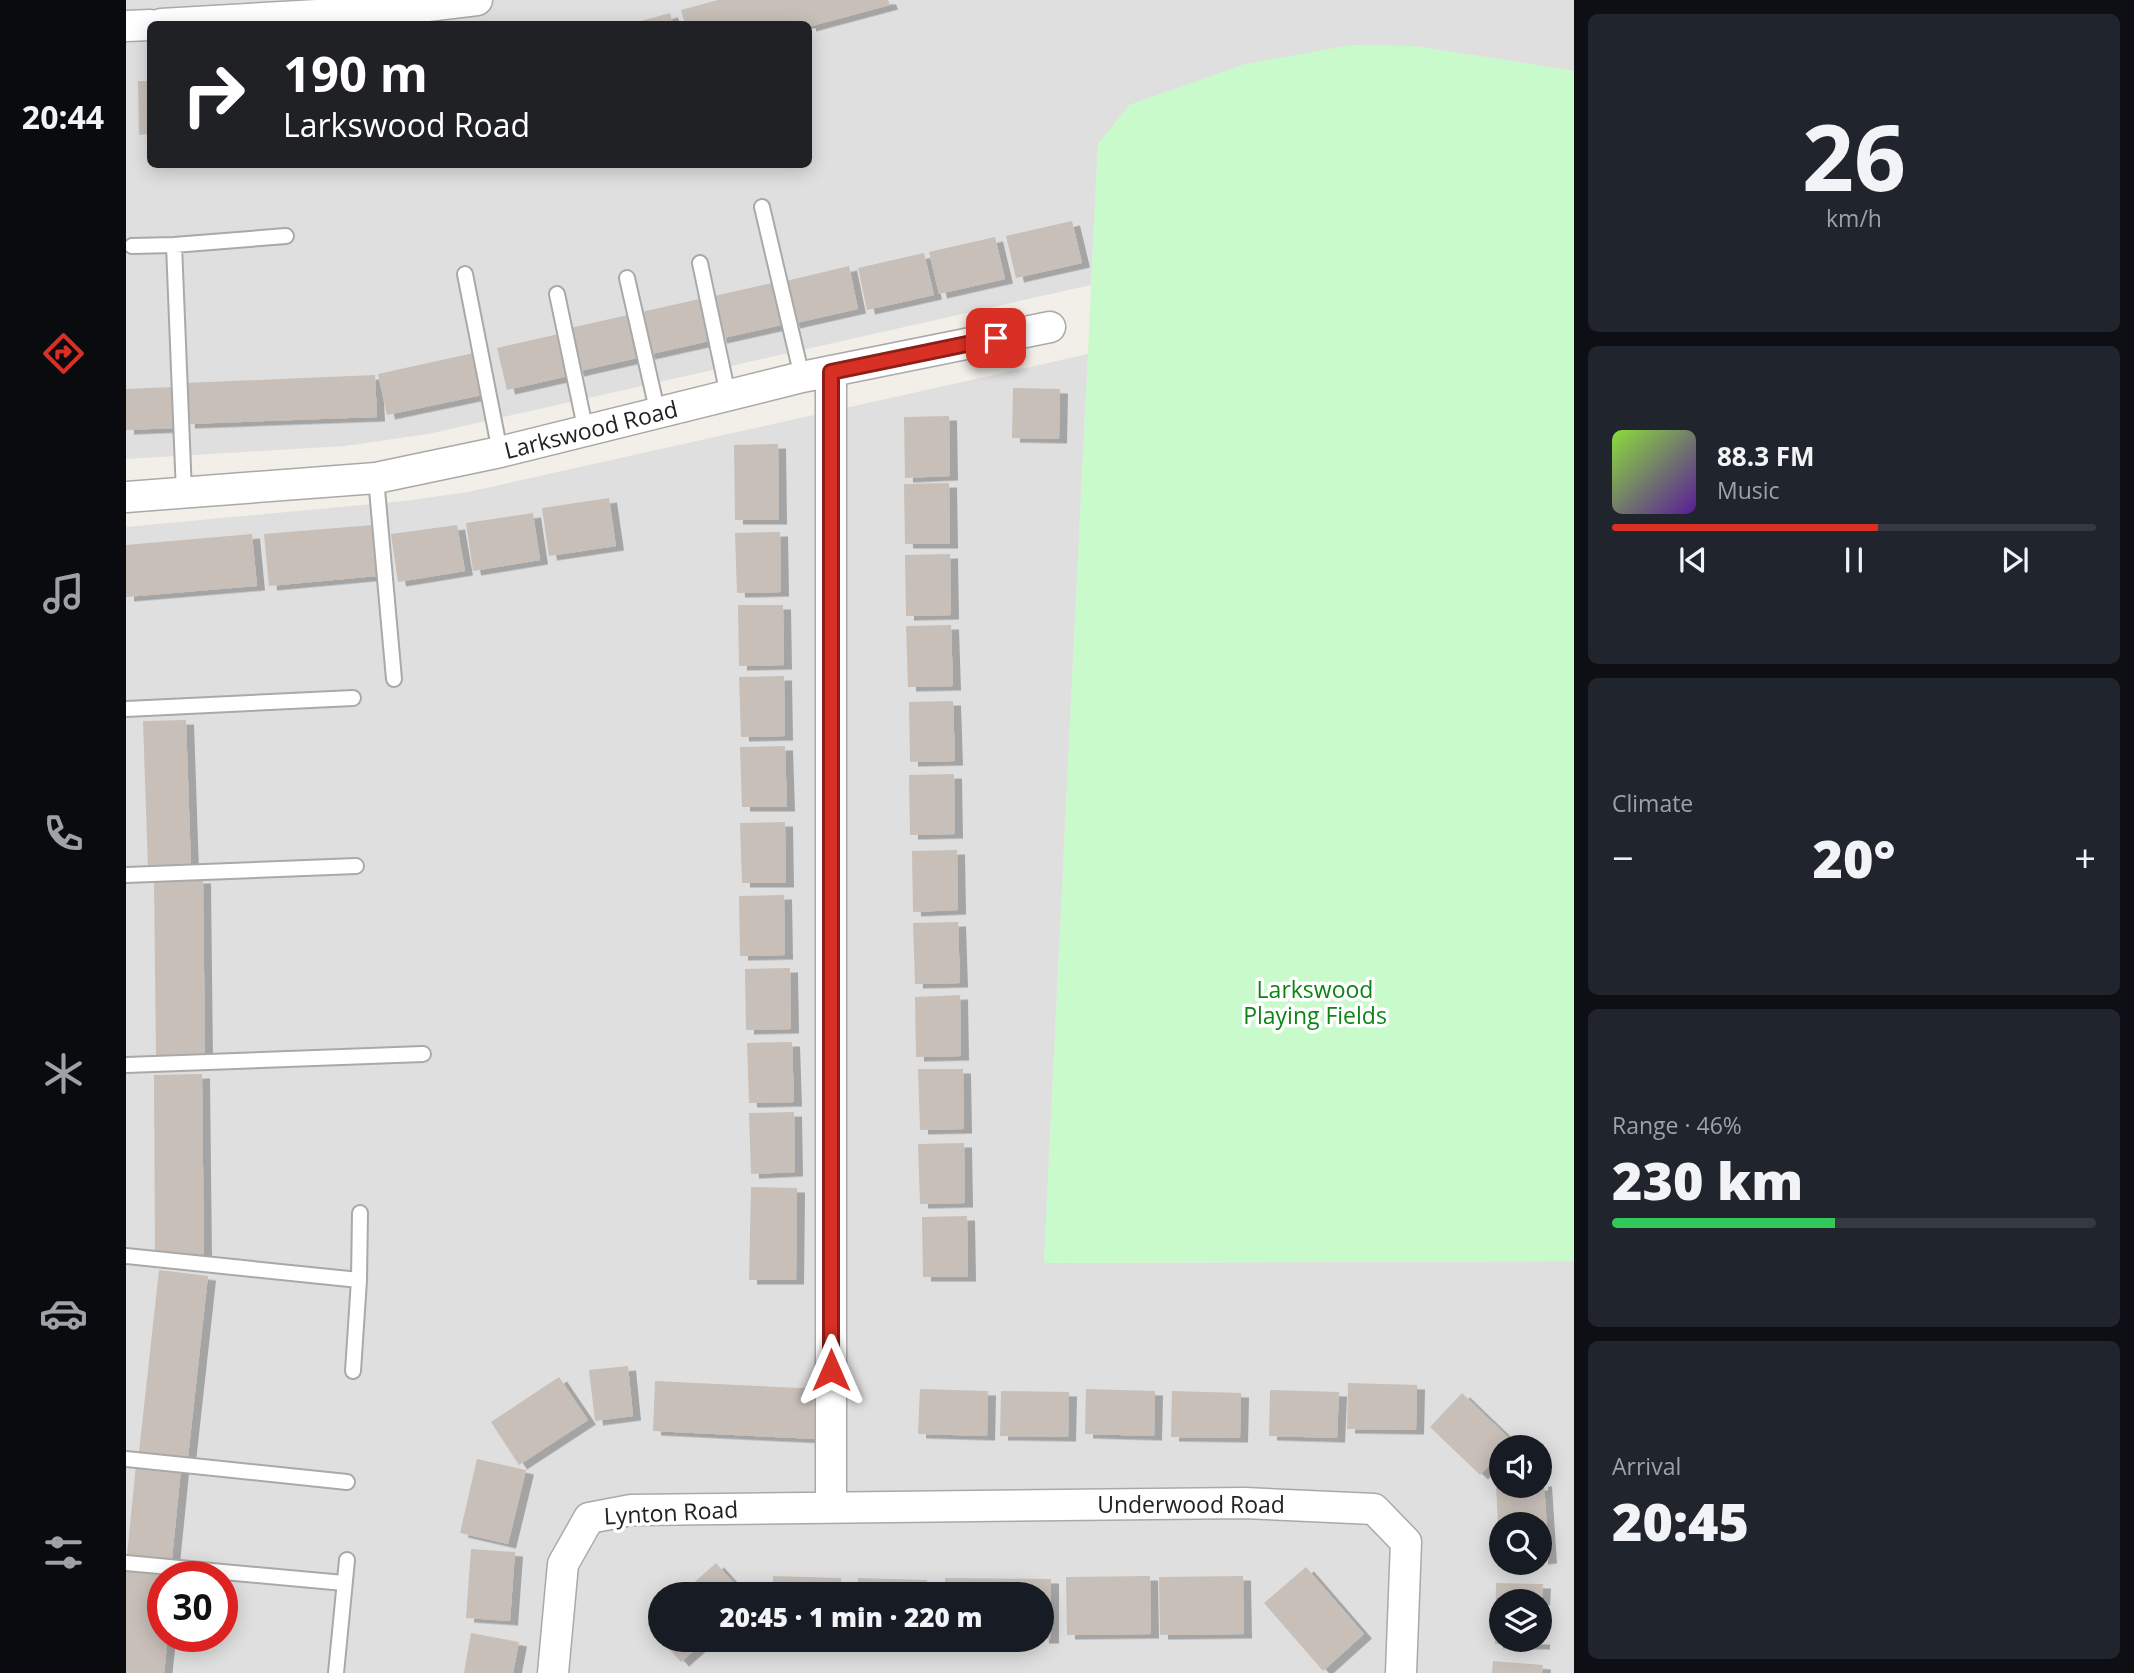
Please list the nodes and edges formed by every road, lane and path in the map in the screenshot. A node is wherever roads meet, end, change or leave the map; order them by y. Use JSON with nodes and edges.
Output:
{"nodes":[{"id":1,"x":477,"y":0,"type":"edge"},
{"id":2,"x":212,"y":21,"type":"edge"},
{"id":3,"x":147,"y":25,"type":"edge"},
{"id":4,"x":126,"y":26,"type":"edge"},
{"id":5,"x":762,"y":207,"type":"dead end"},
{"id":6,"x":286,"y":236,"type":"dead end"},
{"id":7,"x":174,"y":245,"type":"junction"},
{"id":8,"x":132,"y":246,"type":"dead end"},
{"id":9,"x":700,"y":263,"type":"dead end"},
{"id":10,"x":465,"y":274,"type":"dead end"},
{"id":11,"x":627,"y":278,"type":"dead end"},
{"id":12,"x":557,"y":294,"type":"dead end"},
{"id":13,"x":1050,"y":327,"type":"dead end"},
{"id":14,"x":831,"y":372,"type":"junction"},
{"id":15,"x":802,"y":377,"type":"junction"},
{"id":16,"x":728,"y":395,"type":"junction"},
{"id":17,"x":658,"y":414,"type":"junction"},
{"id":18,"x":586,"y":432,"type":"junction"},
{"id":19,"x":500,"y":452,"type":"junction"},
{"id":20,"x":376,"y":478,"type":"junction"},
{"id":21,"x":184,"y":493,"type":"junction"},
{"id":22,"x":126,"y":496,"type":"edge"},
{"id":23,"x":394,"y":679,"type":"dead end"},
{"id":24,"x":353,"y":698,"type":"dead end"},
{"id":25,"x":126,"y":709,"type":"edge"},
{"id":26,"x":356,"y":866,"type":"dead end"},
{"id":27,"x":126,"y":875,"type":"edge"},
{"id":28,"x":424,"y":1054,"type":"dead end"},
{"id":29,"x":126,"y":1065,"type":"edge"},
{"id":30,"x":360,"y":1213,"type":"dead end"},
{"id":31,"x":126,"y":1256,"type":"edge"},
{"id":32,"x":359,"y":1280,"type":"junction"},
{"id":33,"x":354,"y":1371,"type":"dead end"},
{"id":34,"x":126,"y":1459,"type":"edge"},
{"id":35,"x":346,"y":1482,"type":"dead end"},
{"id":36,"x":831,"y":1507,"type":"junction"},
{"id":37,"x":347,"y":1560,"type":"dead end"},
{"id":38,"x":126,"y":1563,"type":"edge"},
{"id":39,"x":344,"y":1583,"type":"junction"},
{"id":40,"x":336,"y":1673,"type":"edge"},
{"id":41,"x":553,"y":1673,"type":"edge"},
{"id":42,"x":1401,"y":1673,"type":"edge"}],
"edges":[{"from":1,"to":2,"type":"street"},
{"from":3,"to":4,"type":"street"},
{"from":5,"to":15,"type":"lane"},
{"from":6,"to":7,"type":"lane"},
{"from":7,"to":8,"type":"lane"},
{"from":7,"to":21,"type":"lane"},
{"from":9,"to":16,"type":"lane"},
{"from":10,"to":19,"type":"lane"},
{"from":11,"to":17,"type":"lane"},
{"from":12,"to":18,"type":"lane"},
{"from":13,"to":14,"type":"street","name":"Larkswood Road"},
{"from":14,"to":15,"type":"street","name":"Larkswood Road"},
{"from":14,"to":36,"type":"street"},
{"from":15,"to":16,"type":"street","name":"Larkswood Road"},
{"from":16,"to":17,"type":"street","name":"Larkswood Road"},
{"from":17,"to":18,"type":"street","name":"Larkswood Road"},
{"from":18,"to":19,"type":"street","name":"Larkswood Road"},
{"from":19,"to":20,"type":"street","name":"Larkswood Road"},
{"from":20,"to":21,"type":"street","name":"Larkswood Road"},
{"from":20,"to":23,"type":"lane"},
{"from":21,"to":22,"type":"street","name":"Larkswood Road"},
{"from":24,"to":25,"type":"lane"},
{"from":26,"to":27,"type":"lane"},
{"from":28,"to":29,"type":"lane"},
{"from":30,"to":32,"type":"lane"},
{"from":31,"to":32,"type":"lane"},
{"from":32,"to":33,"type":"lane"},
{"from":34,"to":35,"type":"lane"},
{"from":36,"to":41,"type":"street","name":"Lynton Road"},
{"from":36,"to":42,"type":"street","name":"Underwood Road"},
{"from":37,"to":39,"type":"lane"},
{"from":38,"to":39,"type":"lane"},
{"from":39,"to":40,"type":"lane"}]}
